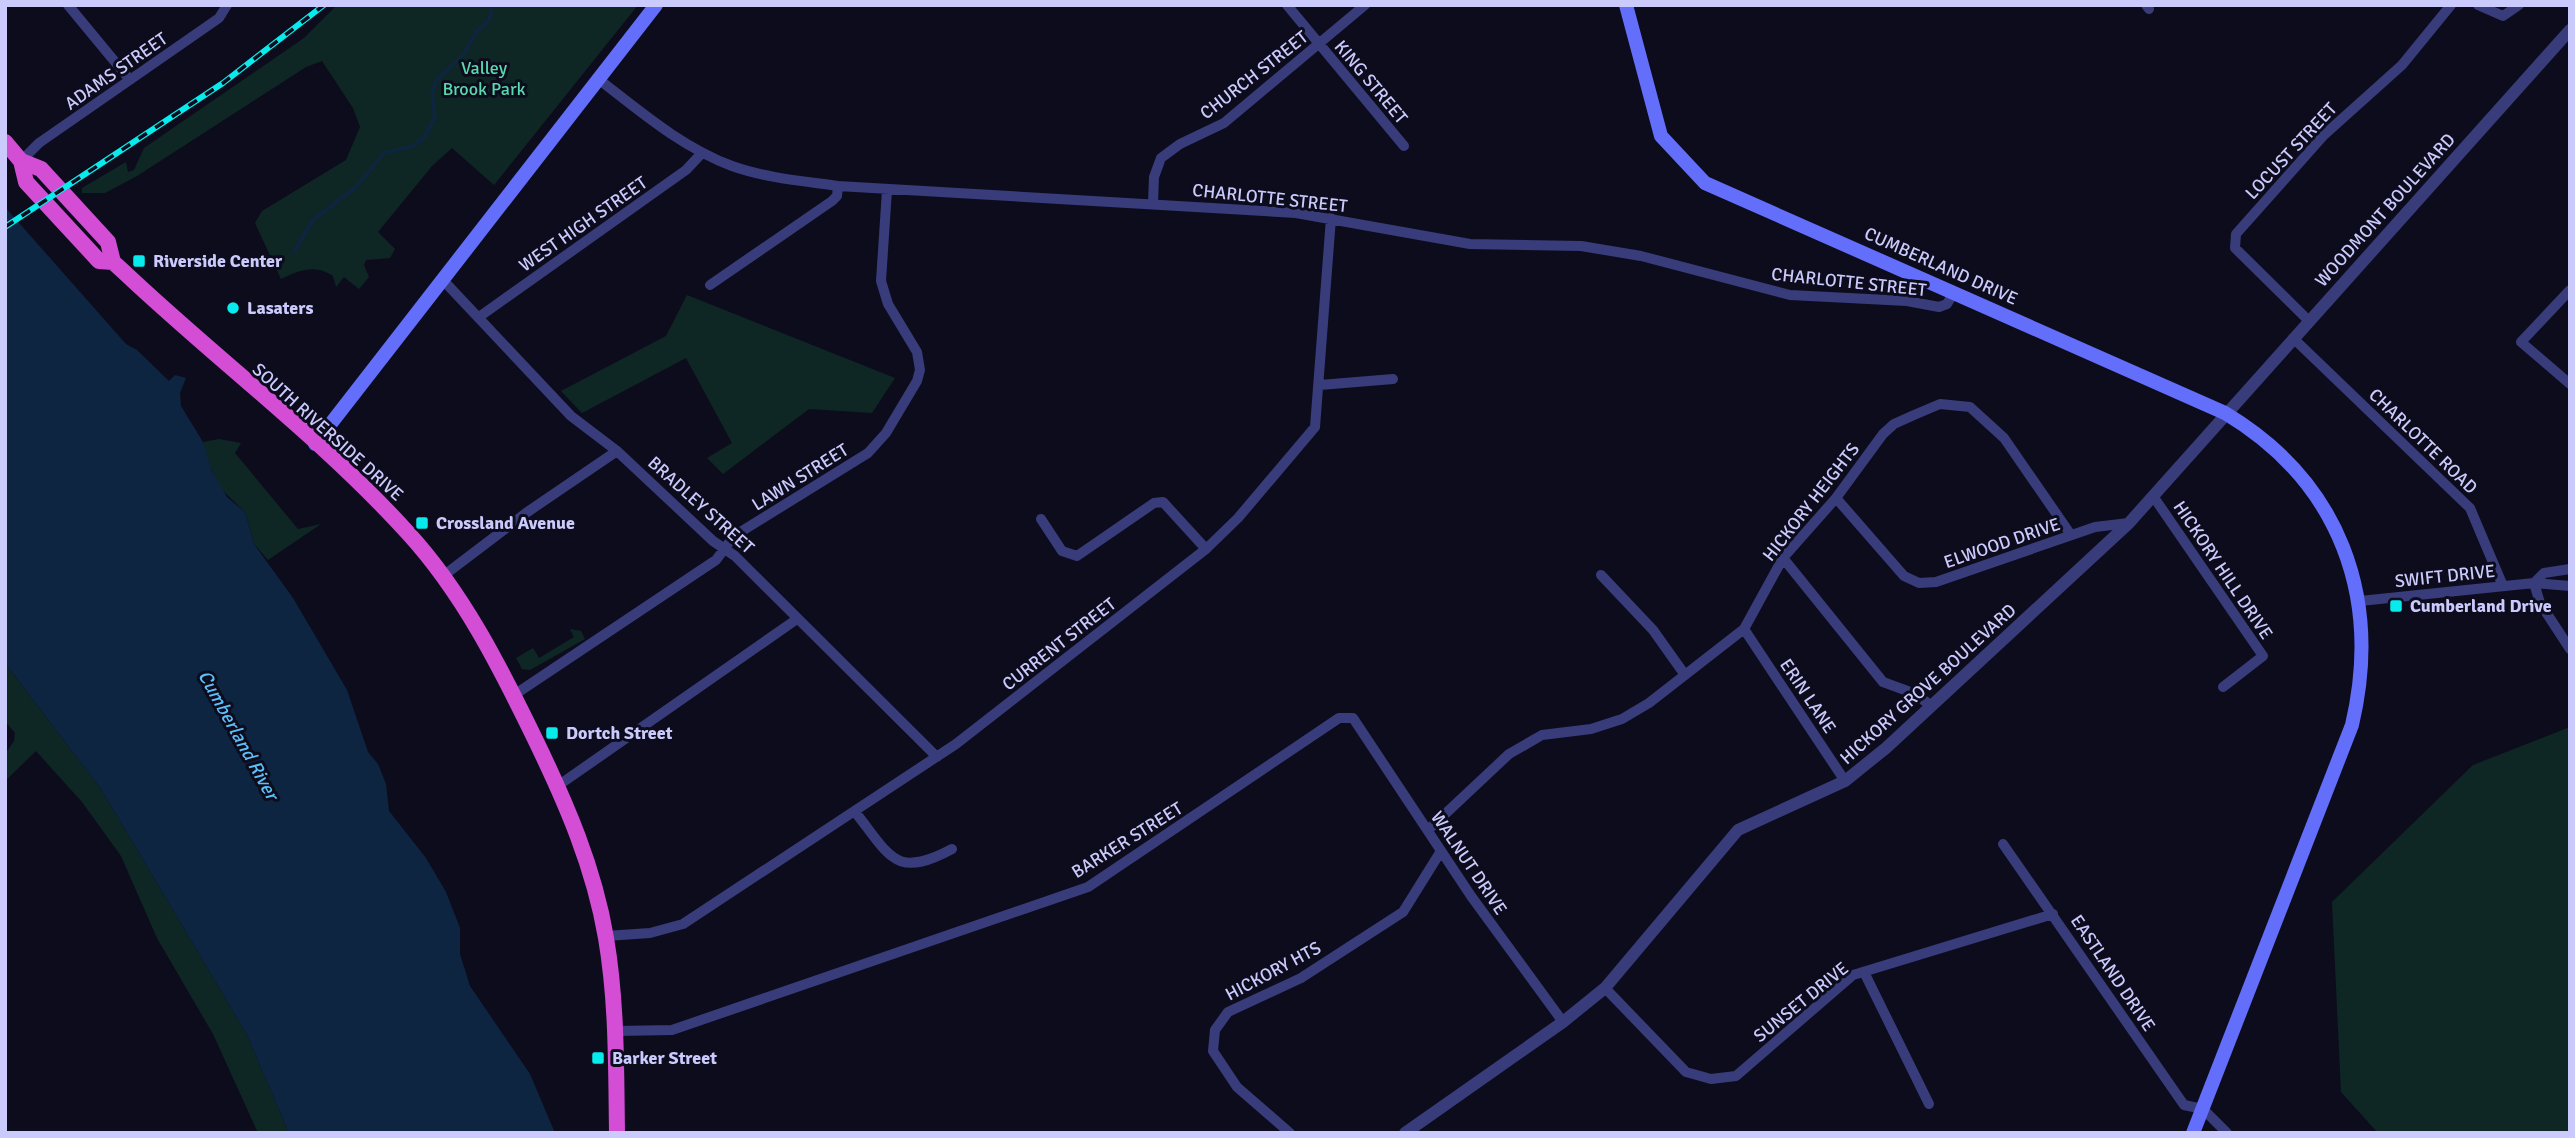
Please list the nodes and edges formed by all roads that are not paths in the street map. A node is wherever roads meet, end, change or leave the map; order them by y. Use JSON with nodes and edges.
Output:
{"nodes":[{"id":1,"x":68,"y":5,"type":"edge"},
{"id":2,"x":227,"y":5,"type":"edge"},
{"id":3,"x":656,"y":5,"type":"edge"},
{"id":4,"x":1287,"y":5,"type":"edge"},
{"id":5,"x":1365,"y":5,"type":"edge"},
{"id":6,"x":1626,"y":5,"type":"edge"},
{"id":7,"x":2451,"y":5,"type":"edge"},
{"id":8,"x":2478,"y":5,"type":"edge"},
{"id":9,"x":2519,"y":5,"type":"edge"},
{"id":10,"x":2570,"y":30,"type":"edge"},
{"id":11,"x":1319,"y":44,"type":"junction"},
{"id":12,"x":597,"y":78,"type":"junction"},
{"id":13,"x":130,"y":80,"type":"junction"},
{"id":14,"x":5,"y":142,"type":"edge"},
{"id":15,"x":1404,"y":146,"type":"dead end"},
{"id":16,"x":702,"y":153,"type":"junction"},
{"id":17,"x":21,"y":161,"type":"junction"},
{"id":18,"x":838,"y":187,"type":"junction"},
{"id":19,"x":887,"y":190,"type":"junction"},
{"id":20,"x":1153,"y":203,"type":"junction"},
{"id":21,"x":1331,"y":218,"type":"junction"},
{"id":22,"x":442,"y":278,"type":"junction"},
{"id":23,"x":710,"y":285,"type":"dead end"},
{"id":24,"x":2570,"y":290,"type":"edge"},
{"id":25,"x":1953,"y":294,"type":"junction"},
{"id":26,"x":479,"y":317,"type":"junction"},
{"id":27,"x":2309,"y":321,"type":"junction"},
{"id":28,"x":2293,"y":338,"type":"junction"},
{"id":29,"x":1393,"y":379,"type":"dead end"},
{"id":30,"x":2570,"y":384,"type":"edge"},
{"id":31,"x":1320,"y":385,"type":"junction"},
{"id":32,"x":2225,"y":412,"type":"junction"},
{"id":33,"x":314,"y":444,"type":"junction"},
{"id":34,"x":617,"y":451,"type":"junction"},
{"id":35,"x":2153,"y":496,"type":"junction"},
{"id":36,"x":1836,"y":498,"type":"junction"},
{"id":37,"x":1041,"y":519,"type":"dead end"},
{"id":38,"x":2130,"y":523,"type":"junction"},
{"id":39,"x":2071,"y":535,"type":"junction"},
{"id":40,"x":724,"y":549,"type":"junction"},
{"id":41,"x":1206,"y":549,"type":"junction"},
{"id":42,"x":1783,"y":558,"type":"junction"},
{"id":43,"x":2570,"y":569,"type":"edge"},
{"id":44,"x":1601,"y":575,"type":"dead end"},
{"id":45,"x":443,"y":576,"type":"junction"},
{"id":46,"x":2534,"y":583,"type":"junction"},
{"id":47,"x":2503,"y":586,"type":"junction"},
{"id":48,"x":2570,"y":586,"type":"edge"},
{"id":49,"x":2360,"y":601,"type":"junction"},
{"id":50,"x":797,"y":619,"type":"junction"},
{"id":51,"x":1744,"y":629,"type":"junction"},
{"id":52,"x":2570,"y":649,"type":"edge"},
{"id":53,"x":1685,"y":675,"type":"junction"},
{"id":54,"x":2223,"y":687,"type":"dead end"},
{"id":55,"x":514,"y":695,"type":"junction"},
{"id":56,"x":1932,"y":706,"type":"junction"},
{"id":57,"x":1353,"y":718,"type":"joint"},
{"id":58,"x":937,"y":757,"type":"junction"},
{"id":59,"x":1845,"y":781,"type":"junction"},
{"id":60,"x":559,"y":785,"type":"junction"},
{"id":61,"x":855,"y":812,"type":"junction"},
{"id":62,"x":1428,"y":830,"type":"junction"},
{"id":63,"x":2003,"y":844,"type":"dead end"},
{"id":64,"x":952,"y":849,"type":"dead end"},
{"id":65,"x":1441,"y":851,"type":"junction"},
{"id":66,"x":2053,"y":914,"type":"junction"},
{"id":67,"x":606,"y":936,"type":"junction"},
{"id":68,"x":1864,"y":972,"type":"junction"},
{"id":69,"x":1605,"y":988,"type":"junction"},
{"id":70,"x":1563,"y":1022,"type":"junction"},
{"id":71,"x":617,"y":1031,"type":"junction"},
{"id":72,"x":1929,"y":1104,"type":"dead end"},
{"id":73,"x":2203,"y":1108,"type":"junction"},
{"id":74,"x":617,"y":1133,"type":"edge"},
{"id":75,"x":1290,"y":1133,"type":"edge"},
{"id":76,"x":1405,"y":1133,"type":"edge"},
{"id":77,"x":2193,"y":1133,"type":"edge"},
{"id":78,"x":2227,"y":1133,"type":"edge"}],
"edges":[{"from":1,"to":13,"type":"street"},
{"from":2,"to":13,"type":"street","name":"ADAMS STREET"},
{"from":3,"to":12,"type":"main road"},
{"from":4,"to":11,"type":"street","name":"KING STREET"},
{"from":5,"to":11,"type":"street","name":"CHURCH STREET"},
{"from":6,"to":25,"type":"main road","name":"CUMBERLAND DRIVE"},
{"from":7,"to":27,"type":"street","name":"LOCUST STREET"},
{"from":8,"to":9,"type":"street"},
{"from":10,"to":27,"type":"street","name":"WOODMONT BOULEVARD"},
{"from":11,"to":15,"type":"street","name":"KING STREET"},
{"from":11,"to":20,"type":"street","name":"CHURCH STREET"},
{"from":12,"to":16,"type":"street","name":"CHARLOTTE STREET"},
{"from":12,"to":22,"type":"main road"},
{"from":13,"to":17,"type":"street","name":"ADAMS STREET"},
{"from":14,"to":17,"type":"highway","name":"SOUTH RIVERSIDE DRIVE"},
{"from":16,"to":18,"type":"street","name":"CHARLOTTE STREET"},
{"from":16,"to":26,"type":"street","name":"WEST HIGH STREET"},
{"from":17,"to":33,"type":"highway","name":"SOUTH RIVERSIDE DRIVE"},
{"from":18,"to":19,"type":"street","name":"CHARLOTTE STREET"},
{"from":18,"to":23,"type":"street"},
{"from":19,"to":20,"type":"street","name":"CHARLOTTE STREET"},
{"from":19,"to":40,"type":"street","name":"LAWN STREET"},
{"from":20,"to":21,"type":"street","name":"CHARLOTTE STREET"},
{"from":21,"to":25,"type":"street","name":"CHARLOTTE STREET"},
{"from":21,"to":31,"type":"street","name":"CURRENT STREET"},
{"from":22,"to":26,"type":"street","name":"BRADLEY STREET"},
{"from":22,"to":33,"type":"main road"},
{"from":24,"to":30,"type":"street"},
{"from":25,"to":32,"type":"main road","name":"CUMBERLAND DRIVE"},
{"from":26,"to":34,"type":"street","name":"BRADLEY STREET"},
{"from":27,"to":28,"type":"street","name":"WOODMONT BOULEVARD"},
{"from":28,"to":32,"type":"street","name":"WOODMONT BOULEVARD"},
{"from":28,"to":47,"type":"street","name":"CHARLOTTE ROAD"},
{"from":29,"to":31,"type":"street"},
{"from":31,"to":41,"type":"street","name":"CURRENT STREET"},
{"from":32,"to":35,"type":"street","name":"HICKORY GROVE BOULEVARD"},
{"from":32,"to":49,"type":"main road","name":"CUMBERLAND DRIVE"},
{"from":33,"to":45,"type":"highway","name":"SOUTH RIVERSIDE DRIVE"},
{"from":34,"to":40,"type":"street","name":"BRADLEY STREET"},
{"from":34,"to":45,"type":"street"},
{"from":35,"to":38,"type":"street","name":"HICKORY GROVE BOULEVARD"},
{"from":35,"to":54,"type":"street","name":"HICKORY HILL DRIVE"},
{"from":36,"to":39,"type":"street","name":"ELWOOD DRIVE"},
{"from":36,"to":39,"type":"street","name":"HICKORY HEIGHTS"},
{"from":36,"to":42,"type":"street","name":"HICKORY HEIGHTS"},
{"from":37,"to":41,"type":"street"},
{"from":38,"to":39,"type":"street","name":"ELWOOD DRIVE"},
{"from":38,"to":56,"type":"street","name":"HICKORY GROVE BOULEVARD"},
{"from":40,"to":50,"type":"street","name":"BRADLEY STREET"},
{"from":40,"to":55,"type":"street","name":"LAWN STREET"},
{"from":41,"to":58,"type":"street","name":"CURRENT STREET"},
{"from":42,"to":51,"type":"street","name":"HICKORY HEIGHTS"},
{"from":42,"to":56,"type":"street"},
{"from":43,"to":46,"type":"street","name":"SWIFT DRIVE"},
{"from":44,"to":53,"type":"street"},
{"from":45,"to":55,"type":"highway","name":"SOUTH RIVERSIDE DRIVE"},
{"from":46,"to":47,"type":"street","name":"SWIFT DRIVE"},
{"from":46,"to":48,"type":"street","name":"SWIFT DRIVE"},
{"from":46,"to":52,"type":"street"},
{"from":47,"to":49,"type":"street","name":"SWIFT DRIVE"},
{"from":49,"to":73,"type":"main road","name":"CUMBERLAND DRIVE"},
{"from":50,"to":58,"type":"street","name":"BRADLEY STREET"},
{"from":50,"to":60,"type":"street"},
{"from":51,"to":53,"type":"street","name":"HICKORY HEIGHTS"},
{"from":51,"to":59,"type":"street","name":"ERIN LANE"},
{"from":53,"to":62,"type":"street","name":"HICKORY HEIGHTS"},
{"from":55,"to":60,"type":"highway","name":"SOUTH RIVERSIDE DRIVE"},
{"from":56,"to":59,"type":"street","name":"HICKORY GROVE BOULEVARD"},
{"from":57,"to":62,"type":"street","name":"WALNUT DRIVE"},
{"from":57,"to":71,"type":"street","name":"BARKER STREET"},
{"from":58,"to":61,"type":"street","name":"CURRENT STREET"},
{"from":59,"to":69,"type":"street","name":"HICKORY GROVE BOULEVARD"},
{"from":60,"to":67,"type":"highway","name":"SOUTH RIVERSIDE DRIVE"},
{"from":61,"to":64,"type":"street"},
{"from":61,"to":67,"type":"street","name":"CURRENT STREET"},
{"from":62,"to":65,"type":"street","name":"WALNUT DRIVE"},
{"from":63,"to":66,"type":"street","name":"EASTLAND DRIVE"},
{"from":65,"to":70,"type":"street","name":"WALNUT DRIVE"},
{"from":65,"to":75,"type":"street","name":"HICKORY HTS"},
{"from":66,"to":68,"type":"street","name":"SUNSET DRIVE"},
{"from":66,"to":73,"type":"street","name":"EASTLAND DRIVE"},
{"from":67,"to":71,"type":"highway","name":"SOUTH RIVERSIDE DRIVE"},
{"from":68,"to":69,"type":"street","name":"SUNSET DRIVE"},
{"from":68,"to":72,"type":"street"},
{"from":69,"to":70,"type":"street","name":"HICKORY GROVE BOULEVARD"},
{"from":70,"to":76,"type":"street","name":"HICKORY GROVE BOULEVARD"},
{"from":71,"to":74,"type":"highway","name":"SOUTH RIVERSIDE DRIVE"},
{"from":73,"to":77,"type":"main road","name":"CUMBERLAND DRIVE"},
{"from":73,"to":78,"type":"street","name":"EASTLAND DRIVE"}]}
